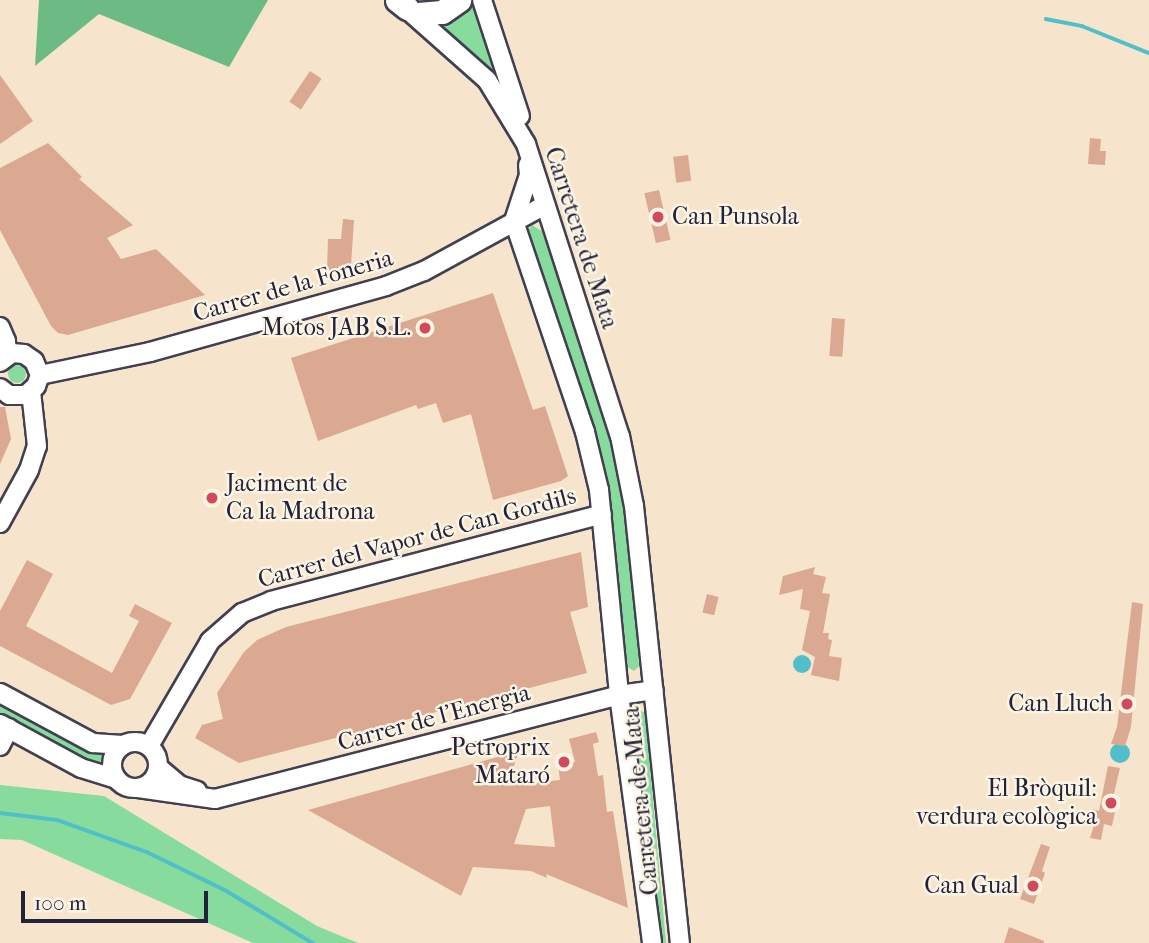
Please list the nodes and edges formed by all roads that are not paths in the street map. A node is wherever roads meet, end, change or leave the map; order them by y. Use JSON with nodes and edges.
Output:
{"nodes":[{"id":1,"x":459,"y":0,"type":"edge"},
{"id":2,"x":482,"y":0,"type":"edge"},
{"id":3,"x":407,"y":8,"type":"edge"},
{"id":4,"x":526,"y":144,"type":"junction"},
{"id":5,"x":545,"y":205,"type":"junction"},
{"id":6,"x":514,"y":221,"type":"junction"},
{"id":7,"x":0,"y":327,"type":"edge"},
{"id":8,"x":3,"y":359,"type":"edge"},
{"id":9,"x":40,"y":375,"type":"junction"},
{"id":10,"x":0,"y":388,"type":"edge"},
{"id":11,"x":31,"y":392,"type":"junction"},
{"id":12,"x":602,"y":514,"type":"junction"},
{"id":13,"x":0,"y":523,"type":"edge"},
{"id":14,"x":654,"y":690,"type":"junction"},
{"id":15,"x":0,"y":693,"type":"edge"},
{"id":16,"x":619,"y":695,"type":"junction"},
{"id":17,"x":4,"y":726,"type":"edge"},
{"id":18,"x":123,"y":745,"type":"junction"},
{"id":19,"x":0,"y":746,"type":"edge"},
{"id":20,"x":149,"y":746,"type":"junction"},
{"id":21,"x":159,"y":768,"type":"junction"},
{"id":22,"x":117,"y":779,"type":"junction"},
{"id":23,"x":138,"y":789,"type":"junction"},
{"id":24,"x":228,"y":797,"type":"junction"},
{"id":25,"x":652,"y":943,"type":"edge"},
{"id":26,"x":680,"y":943,"type":"edge"}],
"edges":[{"from":1,"to":3,"type":"main road"},
{"from":2,"to":4,"type":"street"},
{"from":3,"to":4,"type":"street"},
{"from":4,"to":5,"type":"street","name":"Carretera de Mata"},
{"from":4,"to":6,"type":"street","name":"Carretera de Mata"},
{"from":5,"to":6,"type":"street","name":"Carrer de la Foneria"},
{"from":5,"to":14,"type":"street","name":"Carretera de Mata"},
{"from":6,"to":9,"type":"street","name":"Carrer de la Foneria"},
{"from":6,"to":12,"type":"street","name":"Carretera de Mata"},
{"from":7,"to":8,"type":"street"},
{"from":8,"to":9,"type":"street"},
{"from":9,"to":11,"type":"street"},
{"from":10,"to":11,"type":"street"},
{"from":11,"to":13,"type":"street"},
{"from":12,"to":16,"type":"street","name":"Carretera de Mata"},
{"from":12,"to":20,"type":"street","name":"Carrer del Vapor de Can Gordils"},
{"from":14,"to":16,"type":"street","name":"Carrer de l'Energia"},
{"from":14,"to":26,"type":"street","name":"Carretera de Mata"},
{"from":15,"to":18,"type":"street"},
{"from":16,"to":24,"type":"street","name":"Carrer de l'Energia"},
{"from":16,"to":25,"type":"street","name":"Carretera de Mata"},
{"from":17,"to":19,"type":"street"},
{"from":17,"to":22,"type":"street"},
{"from":18,"to":20,"type":"street"},
{"from":18,"to":22,"type":"street"},
{"from":20,"to":21,"type":"street"},
{"from":21,"to":23,"type":"street"},
{"from":21,"to":24,"type":"street","name":"Carrer de l'Energia"},
{"from":22,"to":23,"type":"street"},
{"from":23,"to":24,"type":"street","name":"Carrer de l'Energia"}]}
